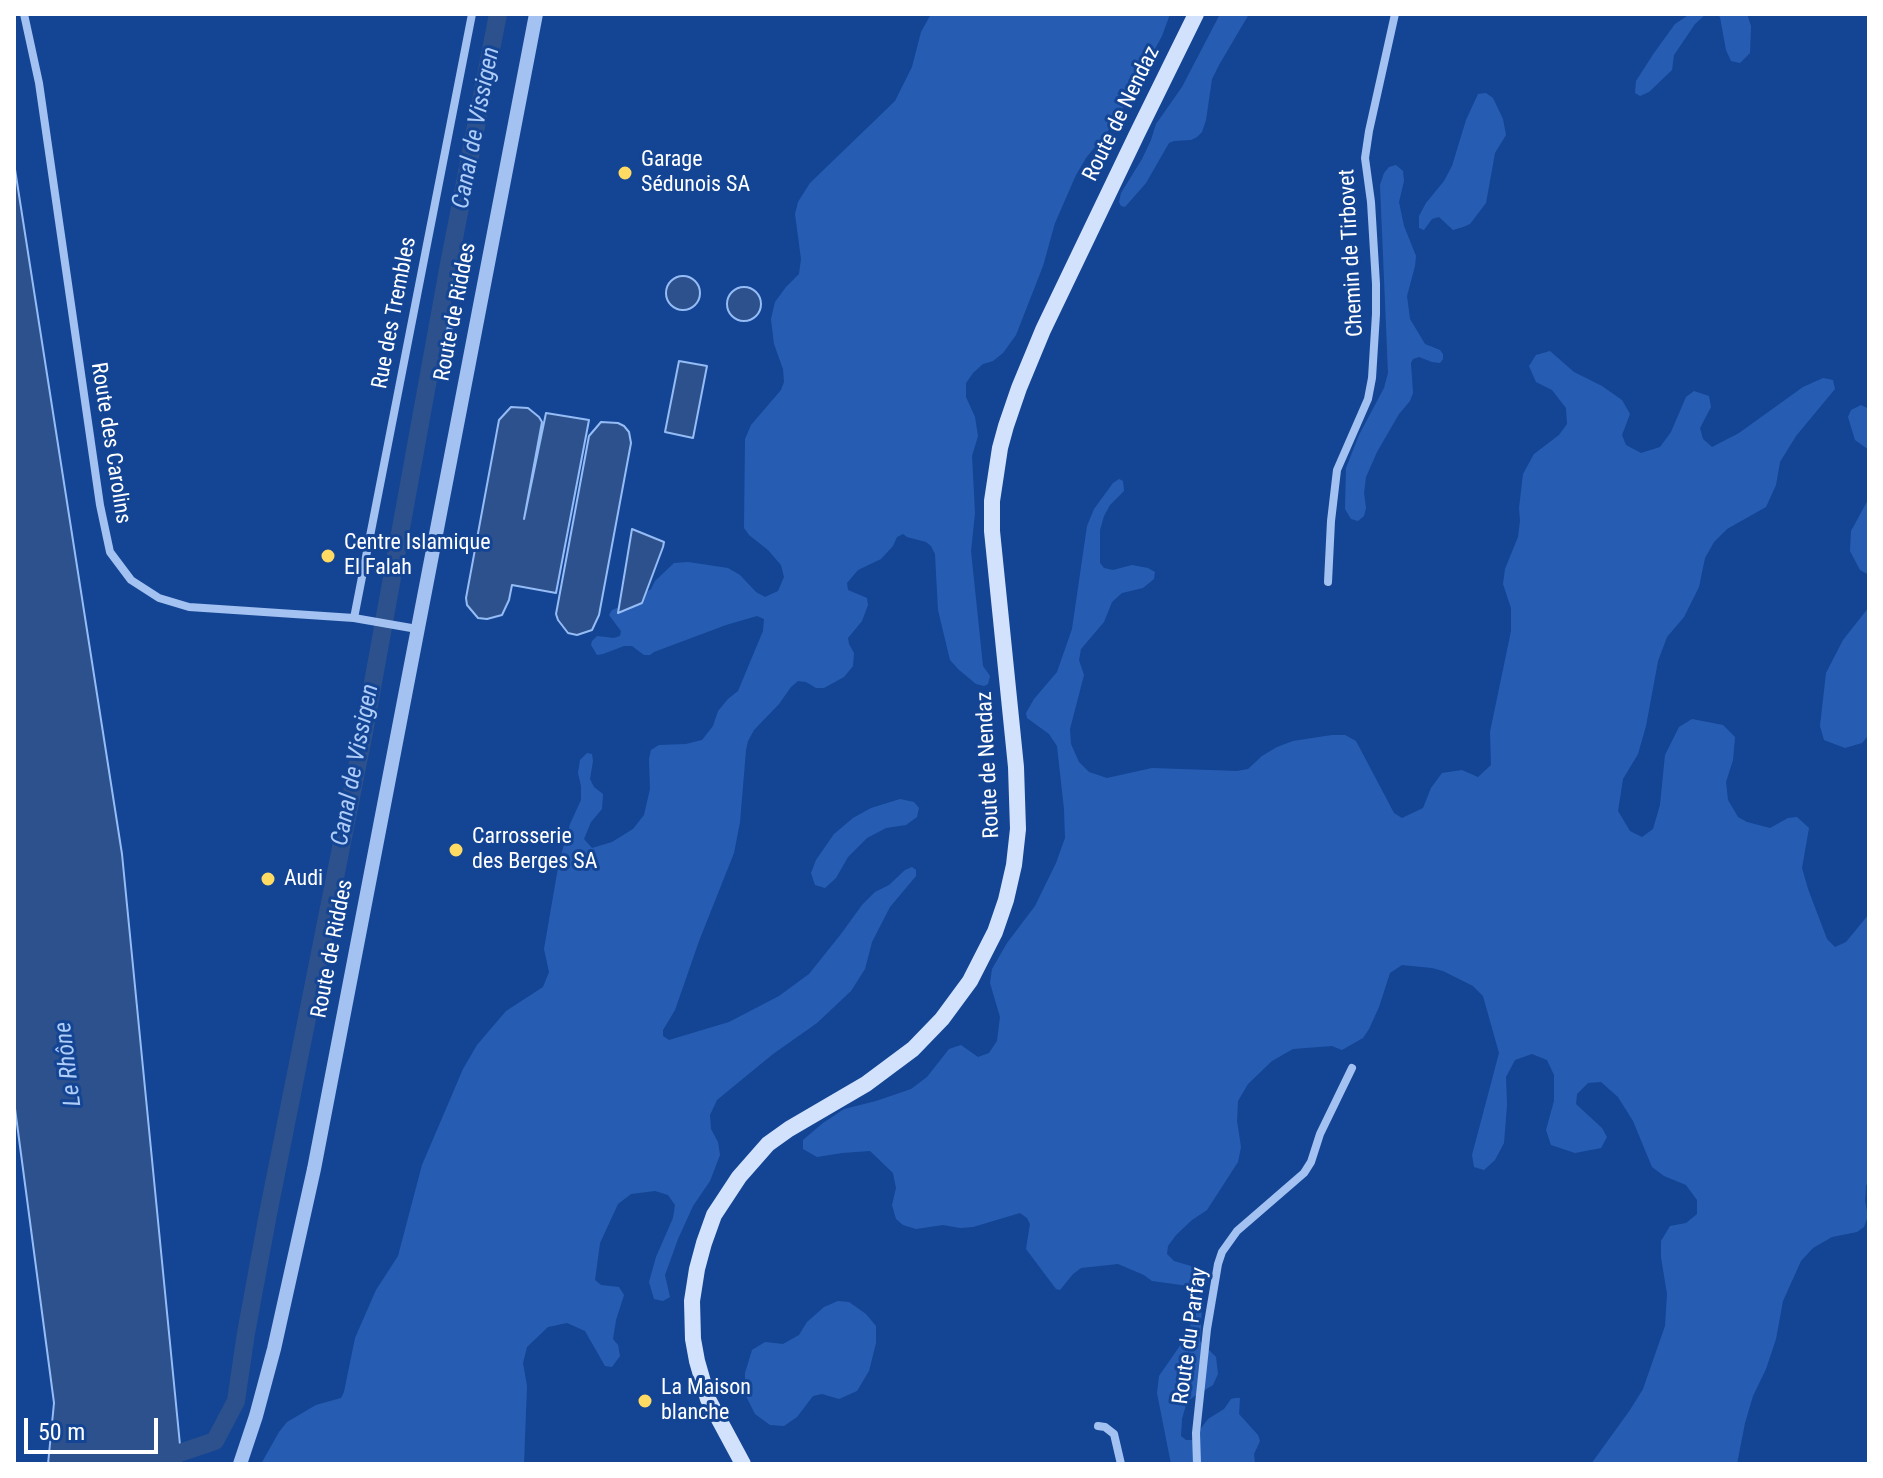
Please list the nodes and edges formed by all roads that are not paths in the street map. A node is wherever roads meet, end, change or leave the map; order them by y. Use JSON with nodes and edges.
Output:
{"nodes":[{"id":1,"x":24,"y":14,"type":"edge"},
{"id":2,"x":472,"y":14,"type":"edge"},
{"id":3,"x":536,"y":14,"type":"edge"},
{"id":4,"x":1196,"y":14,"type":"edge"},
{"id":5,"x":1395,"y":14,"type":"edge"},
{"id":6,"x":1328,"y":582,"type":"dead end"},
{"id":7,"x":354,"y":618,"type":"junction"},
{"id":8,"x":417,"y":629,"type":"junction"},
{"id":9,"x":1352,"y":1068,"type":"dead end"},
{"id":10,"x":1098,"y":1426,"type":"dead end"},
{"id":11,"x":240,"y":1464,"type":"edge"},
{"id":12,"x":743,"y":1464,"type":"edge"},
{"id":13,"x":1121,"y":1464,"type":"edge"},
{"id":14,"x":1197,"y":1464,"type":"edge"}],
"edges":[{"from":1,"to":7,"type":"street","name":"Route des Carolins"},
{"from":2,"to":7,"type":"street","name":"Rue des Trembles"},
{"from":3,"to":8,"type":"street","name":"Route de Riddes"},
{"from":4,"to":12,"type":"main road","name":"Route de Nendaz"},
{"from":5,"to":6,"type":"street","name":"Chemin de Tirbovet"},
{"from":7,"to":8,"type":"street","name":"Route des Carolins"},
{"from":8,"to":11,"type":"street","name":"Route de Riddes"},
{"from":9,"to":14,"type":"street","name":"Route du Parfay"},
{"from":10,"to":13,"type":"street"}]}
